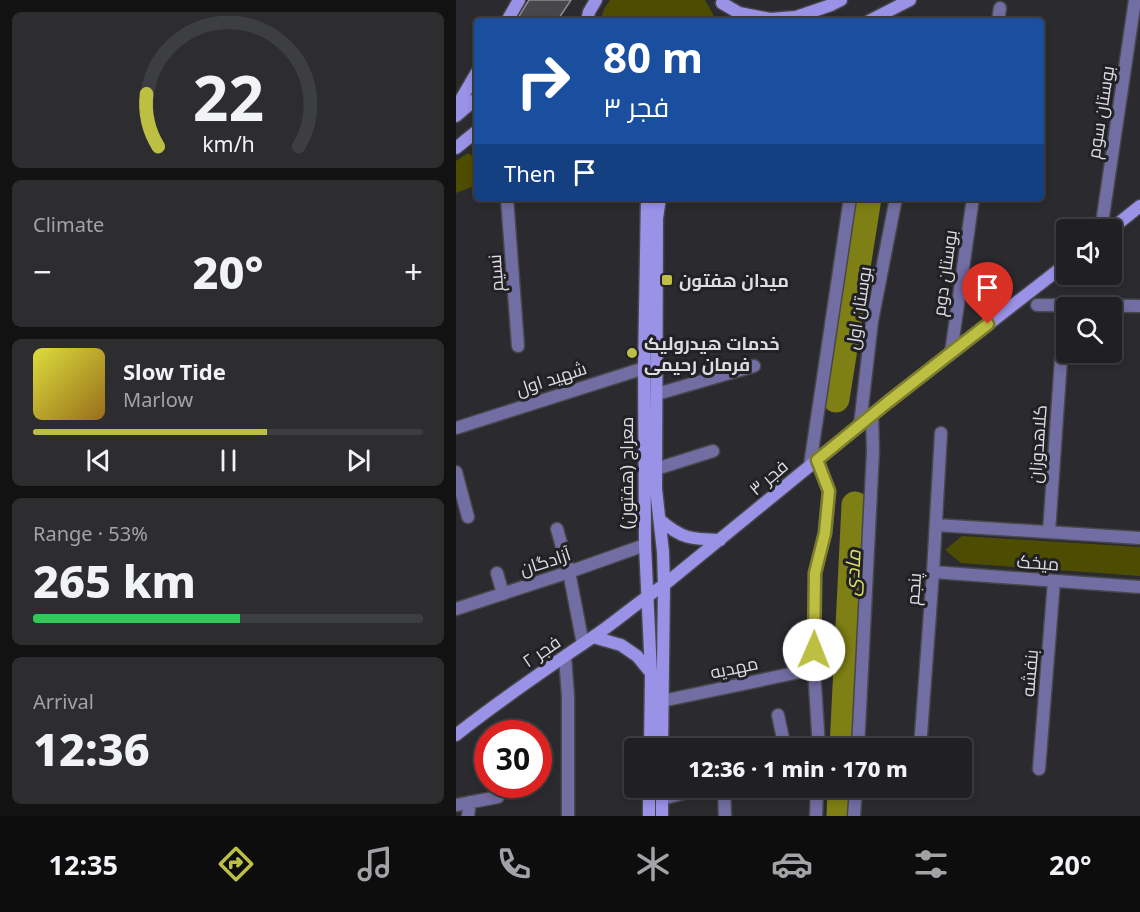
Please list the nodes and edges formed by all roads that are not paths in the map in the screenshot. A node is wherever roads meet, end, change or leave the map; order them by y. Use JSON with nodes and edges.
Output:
{"nodes":[{"id":1,"x":519,"y":0,"type":"edge"},
{"id":2,"x":596,"y":0,"type":"edge"},
{"id":3,"x":841,"y":0,"type":"edge"},
{"id":4,"x":910,"y":0,"type":"edge"},
{"id":5,"x":1135,"y":0,"type":"edge"},
{"id":6,"x":721,"y":1,"type":"edge"},
{"id":7,"x":1000,"y":8,"type":"dead end"},
{"id":8,"x":886,"y":16,"type":"edge"},
{"id":9,"x":509,"y":18,"type":"edge"},
{"id":10,"x":585,"y":18,"type":"edge"},
{"id":11,"x":728,"y":18,"type":"edge"},
{"id":12,"x":756,"y":18,"type":"edge"},
{"id":13,"x":783,"y":18,"type":"edge"},
{"id":14,"x":998,"y":18,"type":"edge"},
{"id":15,"x":474,"y":77,"type":"edge"},
{"id":16,"x":474,"y":101,"type":"edge"},
{"id":17,"x":456,"y":108,"type":"edge"},
{"id":18,"x":456,"y":116,"type":"edge"},
{"id":19,"x":474,"y":136,"type":"edge"},
{"id":20,"x":456,"y":148,"type":"edge"},
{"id":21,"x":507,"y":201,"type":"edge"},
{"id":22,"x":647,"y":201,"type":"edge"},
{"id":23,"x":660,"y":201,"type":"edge"},
{"id":24,"x":850,"y":201,"type":"edge"},
{"id":25,"x":895,"y":201,"type":"edge"},
{"id":26,"x":973,"y":201,"type":"edge"},
{"id":27,"x":1140,"y":206,"type":"edge"},
{"id":28,"x":1103,"y":219,"type":"edge"},
{"id":29,"x":1122,"y":220,"type":"edge"},
{"id":30,"x":1056,"y":272,"type":"edge"},
{"id":31,"x":1037,"y":305,"type":"dead end"},
{"id":32,"x":1140,"y":306,"type":"edge"},
{"id":33,"x":518,"y":346,"type":"dead end"},
{"id":34,"x":951,"y":353,"type":"junction"},
{"id":35,"x":1061,"y":363,"type":"edge"},
{"id":36,"x":657,"y":364,"type":"junction"},
{"id":37,"x":754,"y":366,"type":"dead end"},
{"id":38,"x":644,"y":367,"type":"junction"},
{"id":39,"x":657,"y":394,"type":"junction"},
{"id":40,"x":872,"y":415,"type":"junction"},
{"id":41,"x":860,"y":425,"type":"junction"},
{"id":42,"x":456,"y":428,"type":"edge"},
{"id":43,"x":941,"y":433,"type":"dead end"},
{"id":44,"x":713,"y":451,"type":"dead end"},
{"id":45,"x":813,"y":462,"type":"junction"},
{"id":46,"x":656,"y":469,"type":"junction"},
{"id":47,"x":456,"y":471,"type":"edge"},
{"id":48,"x":468,"y":517,"type":"dead end"},
{"id":49,"x":660,"y":520,"type":"junction"},
{"id":50,"x":936,"y":525,"type":"junction"},
{"id":51,"x":557,"y":529,"type":"dead end"},
{"id":52,"x":1049,"y":532,"type":"junction"},
{"id":53,"x":1140,"y":538,"type":"edge"},
{"id":54,"x":720,"y":540,"type":"junction"},
{"id":55,"x":645,"y":545,"type":"junction"},
{"id":56,"x":569,"y":572,"type":"junction"},
{"id":57,"x":497,"y":573,"type":"dead end"},
{"id":58,"x":933,"y":573,"type":"junction"},
{"id":59,"x":1054,"y":581,"type":"junction"},
{"id":60,"x":664,"y":585,"type":"junction"},
{"id":61,"x":1140,"y":587,"type":"edge"},
{"id":62,"x":503,"y":594,"type":"junction"},
{"id":63,"x":647,"y":597,"type":"junction"},
{"id":64,"x":456,"y":609,"type":"edge"},
{"id":65,"x":588,"y":640,"type":"junction"},
{"id":66,"x":565,"y":657,"type":"junction"},
{"id":67,"x":814,"y":669,"type":"junction"},
{"id":68,"x":651,"y":673,"type":"junction"},
{"id":69,"x":662,"y":701,"type":"junction"},
{"id":70,"x":778,"y":715,"type":"dead end"},
{"id":71,"x":456,"y":735,"type":"edge"},
{"id":72,"x":650,"y":738,"type":"edge"},
{"id":73,"x":662,"y":738,"type":"edge"},
{"id":74,"x":783,"y":738,"type":"edge"},
{"id":75,"x":818,"y":738,"type":"edge"},
{"id":76,"x":858,"y":738,"type":"edge"},
{"id":77,"x":921,"y":738,"type":"edge"},
{"id":78,"x":1039,"y":769,"type":"dead end"},
{"id":79,"x":492,"y":798,"type":"edge"},
{"id":80,"x":649,"y":798,"type":"edge"},
{"id":81,"x":662,"y":798,"type":"edge"},
{"id":82,"x":724,"y":798,"type":"edge"},
{"id":83,"x":817,"y":798,"type":"edge"},
{"id":84,"x":855,"y":798,"type":"edge"},
{"id":85,"x":470,"y":802,"type":"junction"},
{"id":86,"x":456,"y":805,"type":"edge"},
{"id":87,"x":468,"y":816,"type":"edge"},
{"id":88,"x":568,"y":816,"type":"edge"},
{"id":89,"x":649,"y":816,"type":"edge"},
{"id":90,"x":662,"y":816,"type":"edge"},
{"id":91,"x":724,"y":816,"type":"edge"},
{"id":92,"x":816,"y":816,"type":"edge"},
{"id":93,"x":854,"y":816,"type":"edge"}],
"edges":[{"from":1,"to":9,"type":"main road"},
{"from":2,"to":10,"type":"main road"},
{"from":3,"to":13,"type":"main road"},
{"from":4,"to":8,"type":"main road"},
{"from":5,"to":28,"type":"street","name":"بوستان سوم"},
{"from":6,"to":11,"type":"main road"},
{"from":6,"to":12,"type":"main road"},
{"from":7,"to":14,"type":"street"},
{"from":15,"to":17,"type":"main road"},
{"from":16,"to":18,"type":"main road"},
{"from":19,"to":20,"type":"main road"},
{"from":21,"to":33,"type":"street","name":"نسیم"},
{"from":22,"to":38,"type":"main road","name":"معراج (هفتون)"},
{"from":23,"to":36,"type":"main road","name":"معراج (هفتون)"},
{"from":24,"to":45,"type":"street"},
{"from":25,"to":41,"type":"street","name":"بوستان اول"},
{"from":26,"to":34,"type":"street","name":"بوستان دوم"},
{"from":27,"to":29,"type":"main road"},
{"from":30,"to":34,"type":"main road","name":"فجر ۳"},
{"from":31,"to":32,"type":"street"},
{"from":34,"to":40,"type":"main road","name":"فجر ۳"},
{"from":35,"to":52,"type":"street","name":"کلاهدوزان"},
{"from":36,"to":38,"type":"street","name":"شهید اول"},
{"from":36,"to":39,"type":"main road","name":"معراج (هفتون)"},
{"from":37,"to":39,"type":"street"},
{"from":38,"to":42,"type":"street","name":"شهید اول"},
{"from":38,"to":55,"type":"main road","name":"معراج (هفتون)"},
{"from":39,"to":46,"type":"main road","name":"معراج (هفتون)"},
{"from":40,"to":41,"type":"main road","name":"فجر ۳"},
{"from":40,"to":76,"type":"street"},
{"from":41,"to":45,"type":"main road","name":"فجر ۳"},
{"from":43,"to":50,"type":"street","name":"پنجم"},
{"from":44,"to":46,"type":"street"},
{"from":45,"to":54,"type":"main road","name":"فجر ۳"},
{"from":45,"to":67,"type":"street"},
{"from":46,"to":49,"type":"main road","name":"معراج (هفتون)"},
{"from":47,"to":48,"type":"street"},
{"from":49,"to":54,"type":"main road"},
{"from":49,"to":60,"type":"main road","name":"معراج (هفتون)"},
{"from":50,"to":52,"type":"street","name":"میخک"},
{"from":50,"to":58,"type":"street","name":"پنجم"},
{"from":51,"to":56,"type":"street"},
{"from":52,"to":53,"type":"street","name":"میخک"},
{"from":54,"to":60,"type":"main road","name":"فجر ۳"},
{"from":55,"to":56,"type":"street","name":"آزادگان"},
{"from":55,"to":63,"type":"main road","name":"معراج (هفتون)"},
{"from":56,"to":62,"type":"street","name":"آزادگان"},
{"from":56,"to":65,"type":"street"},
{"from":57,"to":62,"type":"street"},
{"from":58,"to":59,"type":"street","name":"میخک"},
{"from":58,"to":77,"type":"street","name":"پنجم"},
{"from":59,"to":61,"type":"street","name":"میخک"},
{"from":59,"to":78,"type":"street","name":"بنفشه"},
{"from":60,"to":63,"type":"main road","name":"فجر ۳"},
{"from":60,"to":69,"type":"main road","name":"معراج (هفتون)"},
{"from":62,"to":64,"type":"street","name":"آزادگان"},
{"from":63,"to":65,"type":"main road","name":"فجر ۲"},
{"from":63,"to":68,"type":"main road","name":"معراج (هفتون)"},
{"from":65,"to":66,"type":"main road","name":"فجر ۲"},
{"from":65,"to":68,"type":"main road"},
{"from":66,"to":71,"type":"main road","name":"فجر ۲"},
{"from":66,"to":88,"type":"street"},
{"from":67,"to":69,"type":"street","name":"مهدیه"},
{"from":67,"to":75,"type":"street"},
{"from":68,"to":72,"type":"main road","name":"معراج (هفتون)"},
{"from":69,"to":73,"type":"main road","name":"معراج (هفتون)"},
{"from":70,"to":74,"type":"street"},
{"from":79,"to":85,"type":"street"},
{"from":80,"to":89,"type":"main road"},
{"from":81,"to":90,"type":"main road"},
{"from":82,"to":91,"type":"street"},
{"from":83,"to":92,"type":"street"},
{"from":84,"to":93,"type":"street"},
{"from":85,"to":86,"type":"street"},
{"from":85,"to":87,"type":"street"}]}
